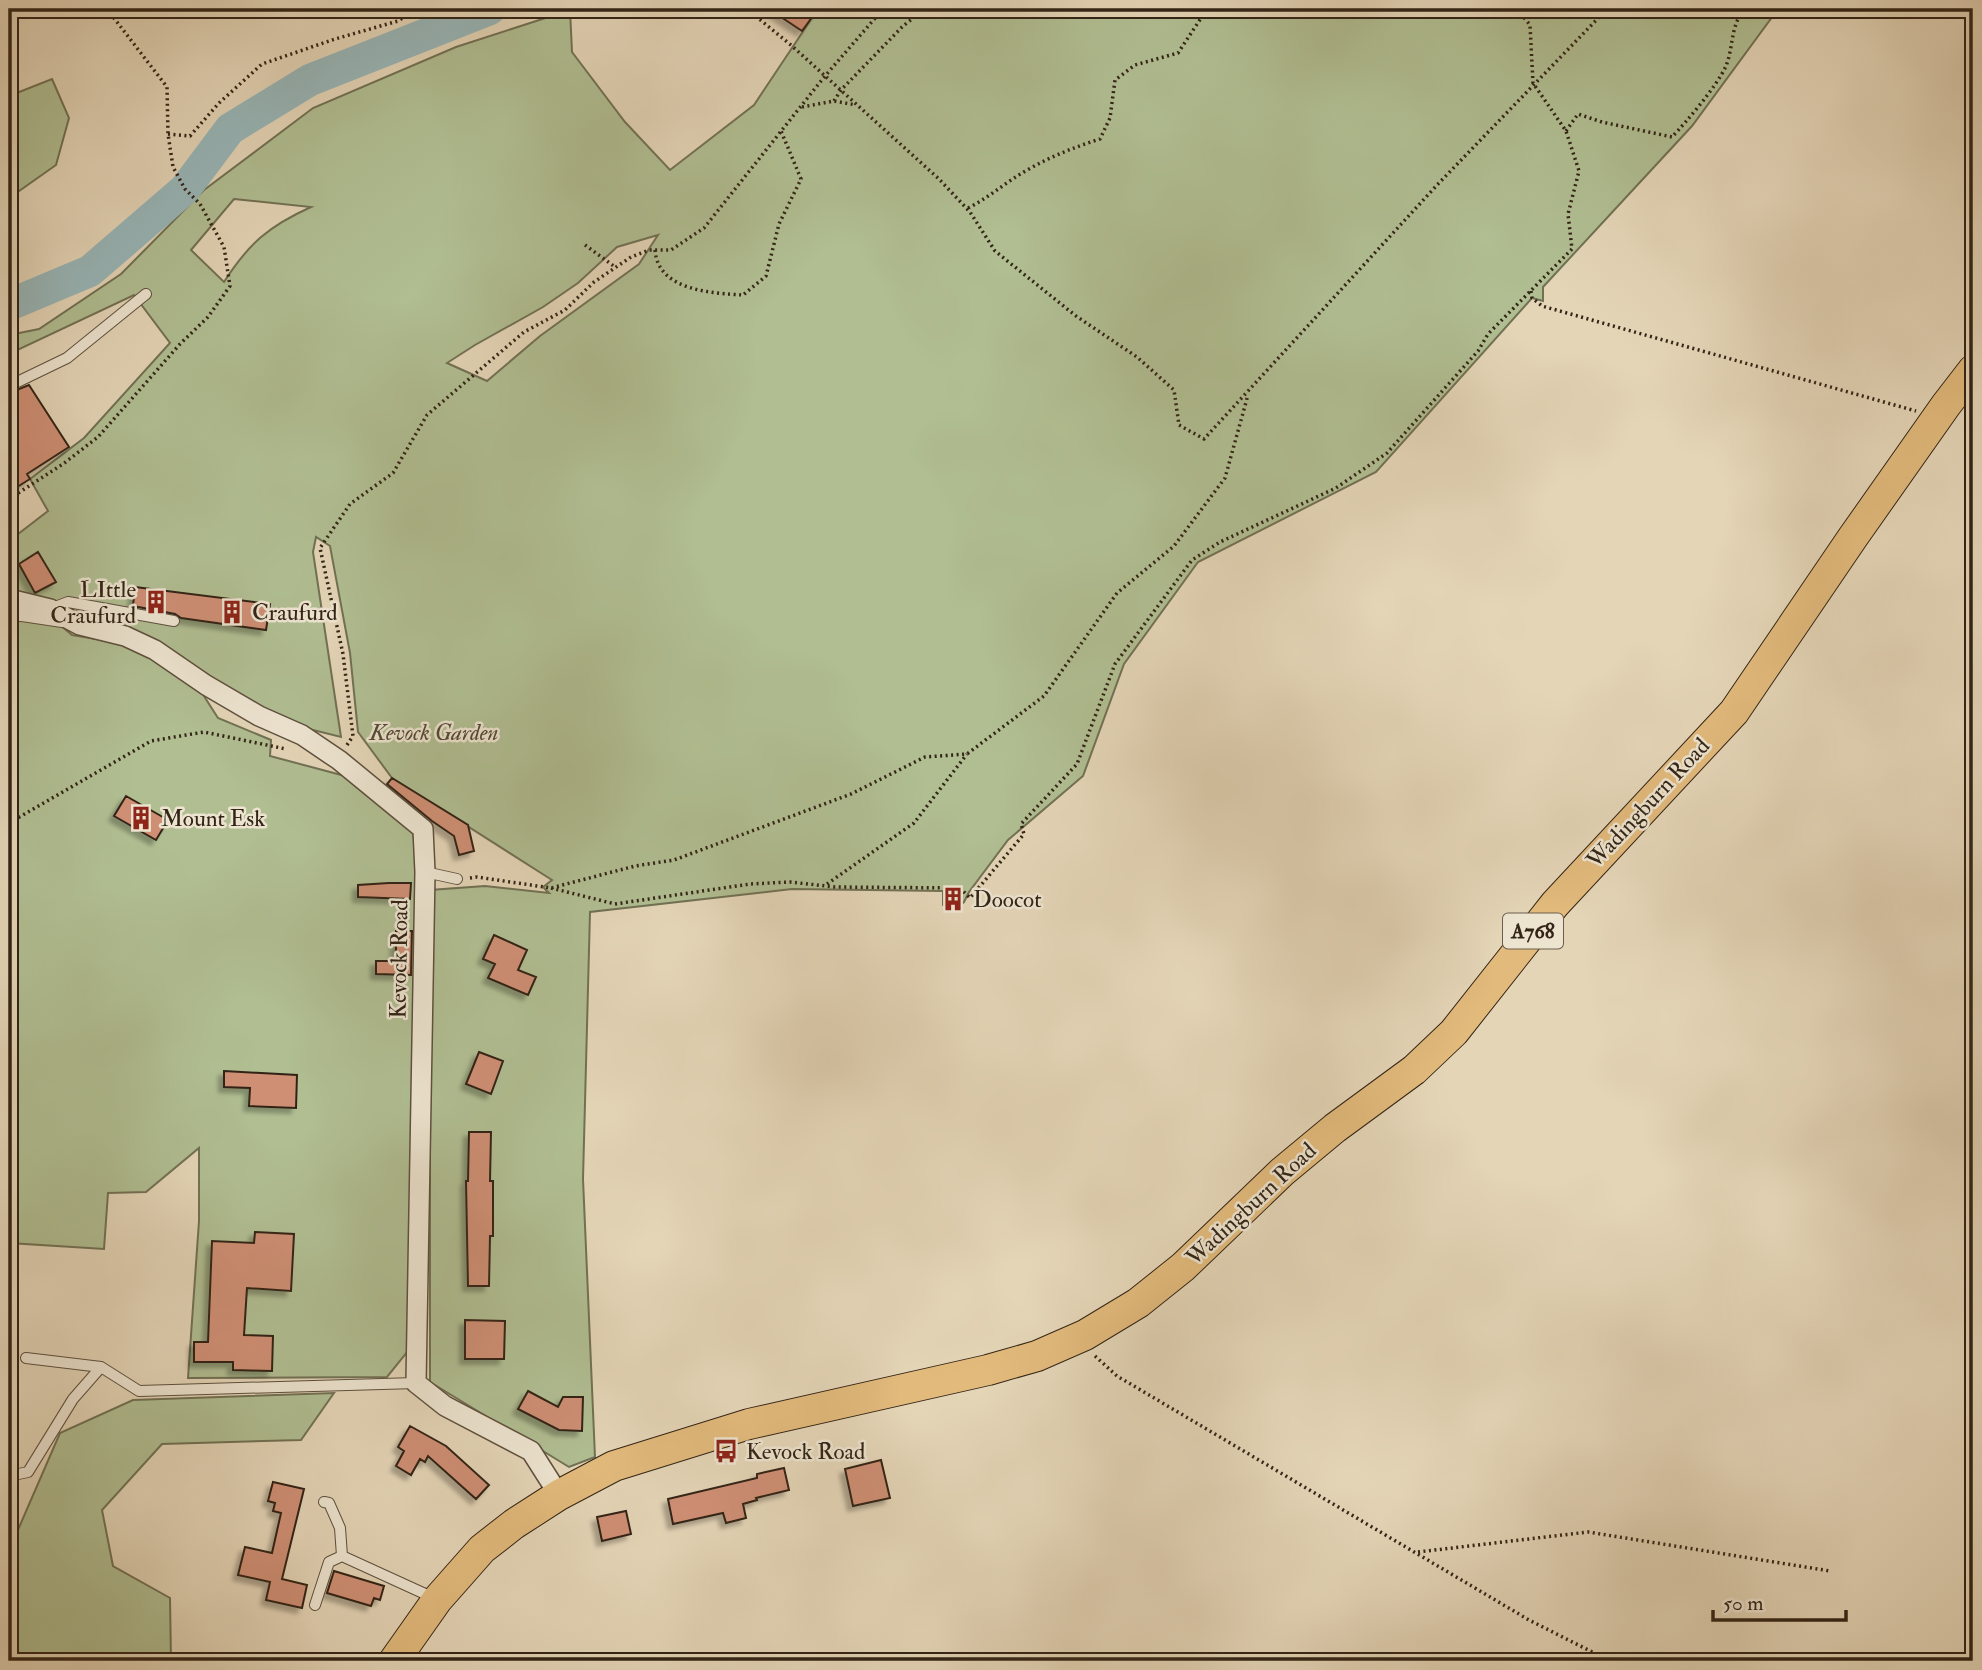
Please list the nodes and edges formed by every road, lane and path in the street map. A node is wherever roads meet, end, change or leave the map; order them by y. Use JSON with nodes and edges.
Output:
{"nodes":[{"id":1,"x":107,"y":9,"type":"edge"},
{"id":2,"x":416,"y":9,"type":"edge"},
{"id":3,"x":747,"y":9,"type":"edge"},
{"id":4,"x":883,"y":9,"type":"edge"},
{"id":5,"x":925,"y":9,"type":"edge"},
{"id":6,"x":1208,"y":9,"type":"edge"},
{"id":7,"x":1517,"y":9,"type":"edge"},
{"id":8,"x":1606,"y":9,"type":"edge"},
{"id":9,"x":1745,"y":9,"type":"edge"},
{"id":10,"x":825,"y":76,"type":"junction"},
{"id":11,"x":1533,"y":83,"type":"junction"},
{"id":12,"x":841,"y":90,"type":"junction"},
{"id":13,"x":834,"y":101,"type":"junction"},
{"id":14,"x":857,"y":105,"type":"junction"},
{"id":15,"x":800,"y":107,"type":"junction"},
{"id":16,"x":781,"y":131,"type":"junction"},
{"id":17,"x":1566,"y":131,"type":"junction"},
{"id":18,"x":168,"y":134,"type":"junction"},
{"id":19,"x":967,"y":208,"type":"junction"},
{"id":20,"x":586,"y":245,"type":"dead end"},
{"id":21,"x":655,"y":250,"type":"junction"},
{"id":22,"x":615,"y":267,"type":"junction"},
{"id":23,"x":1531,"y":291,"type":"junction"},
{"id":24,"x":146,"y":294,"type":"dead end"},
{"id":25,"x":1973,"y":370,"type":"edge"},
{"id":26,"x":9,"y":386,"type":"edge"},
{"id":27,"x":1249,"y":391,"type":"junction"},
{"id":28,"x":1938,"y":416,"type":"junction"},
{"id":29,"x":9,"y":499,"type":"edge"},
{"id":30,"x":9,"y":598,"type":"edge"},
{"id":31,"x":50,"y":609,"type":"junction"},
{"id":32,"x":9,"y":616,"type":"edge"},
{"id":33,"x":174,"y":621,"type":"dead end"},
{"id":34,"x":80,"y":625,"type":"junction"},
{"id":35,"x":299,"y":751,"type":"dead end"},
{"id":36,"x":967,"y":754,"type":"junction"},
{"id":37,"x":339,"y":760,"type":"junction"},
{"id":38,"x":9,"y":822,"type":"edge"},
{"id":39,"x":425,"y":872,"type":"junction"},
{"id":40,"x":457,"y":879,"type":"joint"},
{"id":41,"x":825,"y":885,"type":"junction"},
{"id":42,"x":551,"y":888,"type":"junction"},
{"id":43,"x":1085,"y":1335,"type":"junction"},
{"id":44,"x":26,"y":1358,"type":"dead end"},
{"id":45,"x":101,"y":1367,"type":"junction"},
{"id":46,"x":416,"y":1383,"type":"junction"},
{"id":47,"x":9,"y":1476,"type":"edge"},
{"id":48,"x":559,"y":1495,"type":"junction"},
{"id":49,"x":324,"y":1502,"type":"dead end"},
{"id":50,"x":1416,"y":1552,"type":"junction"},
{"id":51,"x":342,"y":1556,"type":"junction"},
{"id":52,"x":1830,"y":1571,"type":"dead end"},
{"id":53,"x":437,"y":1600,"type":"junction"},
{"id":54,"x":315,"y":1605,"type":"dead end"},
{"id":55,"x":394,"y":1661,"type":"edge"},
{"id":56,"x":1610,"y":1661,"type":"edge"}],
"edges":[{"from":1,"to":18,"type":"path"},
{"from":2,"to":18,"type":"path"},
{"from":3,"to":10,"type":"path"},
{"from":4,"to":10,"type":"path"},
{"from":5,"to":12,"type":"path"},
{"from":6,"to":19,"type":"path"},
{"from":7,"to":11,"type":"path"},
{"from":8,"to":11,"type":"path"},
{"from":9,"to":17,"type":"path"},
{"from":10,"to":12,"type":"path"},
{"from":10,"to":15,"type":"path"},
{"from":11,"to":17,"type":"path"},
{"from":11,"to":27,"type":"path"},
{"from":12,"to":13,"type":"path"},
{"from":12,"to":14,"type":"path"},
{"from":13,"to":14,"type":"path"},
{"from":13,"to":15,"type":"path"},
{"from":14,"to":19,"type":"path"},
{"from":15,"to":16,"type":"path"},
{"from":16,"to":21,"type":"path"},
{"from":16,"to":21,"type":"path"},
{"from":17,"to":23,"type":"path"},
{"from":18,"to":29,"type":"path"},
{"from":19,"to":27,"type":"path"},
{"from":20,"to":22,"type":"path"},
{"from":21,"to":22,"type":"path"},
{"from":22,"to":37,"type":"path"},
{"from":23,"to":28,"type":"path"},
{"from":23,"to":41,"type":"path"},
{"from":24,"to":26,"type":"lane"},
{"from":25,"to":28,"type":"main road","number":"A768"},
{"from":27,"to":36,"type":"path"},
{"from":28,"to":43,"type":"main road","name":"Wadingburn Road","number":"A768"},
{"from":30,"to":31,"type":"street","name":"Kevock Road"},
{"from":31,"to":33,"type":"lane"},
{"from":31,"to":34,"type":"street","name":"Kevock Road"},
{"from":32,"to":34,"type":"lane"},
{"from":34,"to":37,"type":"street","name":"Kevock Road"},
{"from":35,"to":38,"type":"path"},
{"from":36,"to":41,"type":"path"},
{"from":36,"to":42,"type":"path"},
{"from":37,"to":39,"type":"street","name":"Kevock Road"},
{"from":39,"to":40,"type":"lane"},
{"from":39,"to":46,"type":"street","name":"Kevock Road"},
{"from":40,"to":42,"type":"path"},
{"from":41,"to":42,"type":"path"},
{"from":43,"to":48,"type":"main road","name":"Wadingburn Road","number":"A768"},
{"from":43,"to":50,"type":"path"},
{"from":44,"to":45,"type":"lane"},
{"from":45,"to":46,"type":"lane"},
{"from":45,"to":47,"type":"lane"},
{"from":46,"to":48,"type":"street"},
{"from":48,"to":53,"type":"main road","name":"Wadingburn Road","number":"A768"},
{"from":49,"to":51,"type":"lane"},
{"from":50,"to":52,"type":"path"},
{"from":50,"to":56,"type":"path"},
{"from":51,"to":53,"type":"lane"},
{"from":51,"to":54,"type":"lane"},
{"from":53,"to":55,"type":"main road","name":"Wadingburn Road","number":"A768"}]}
